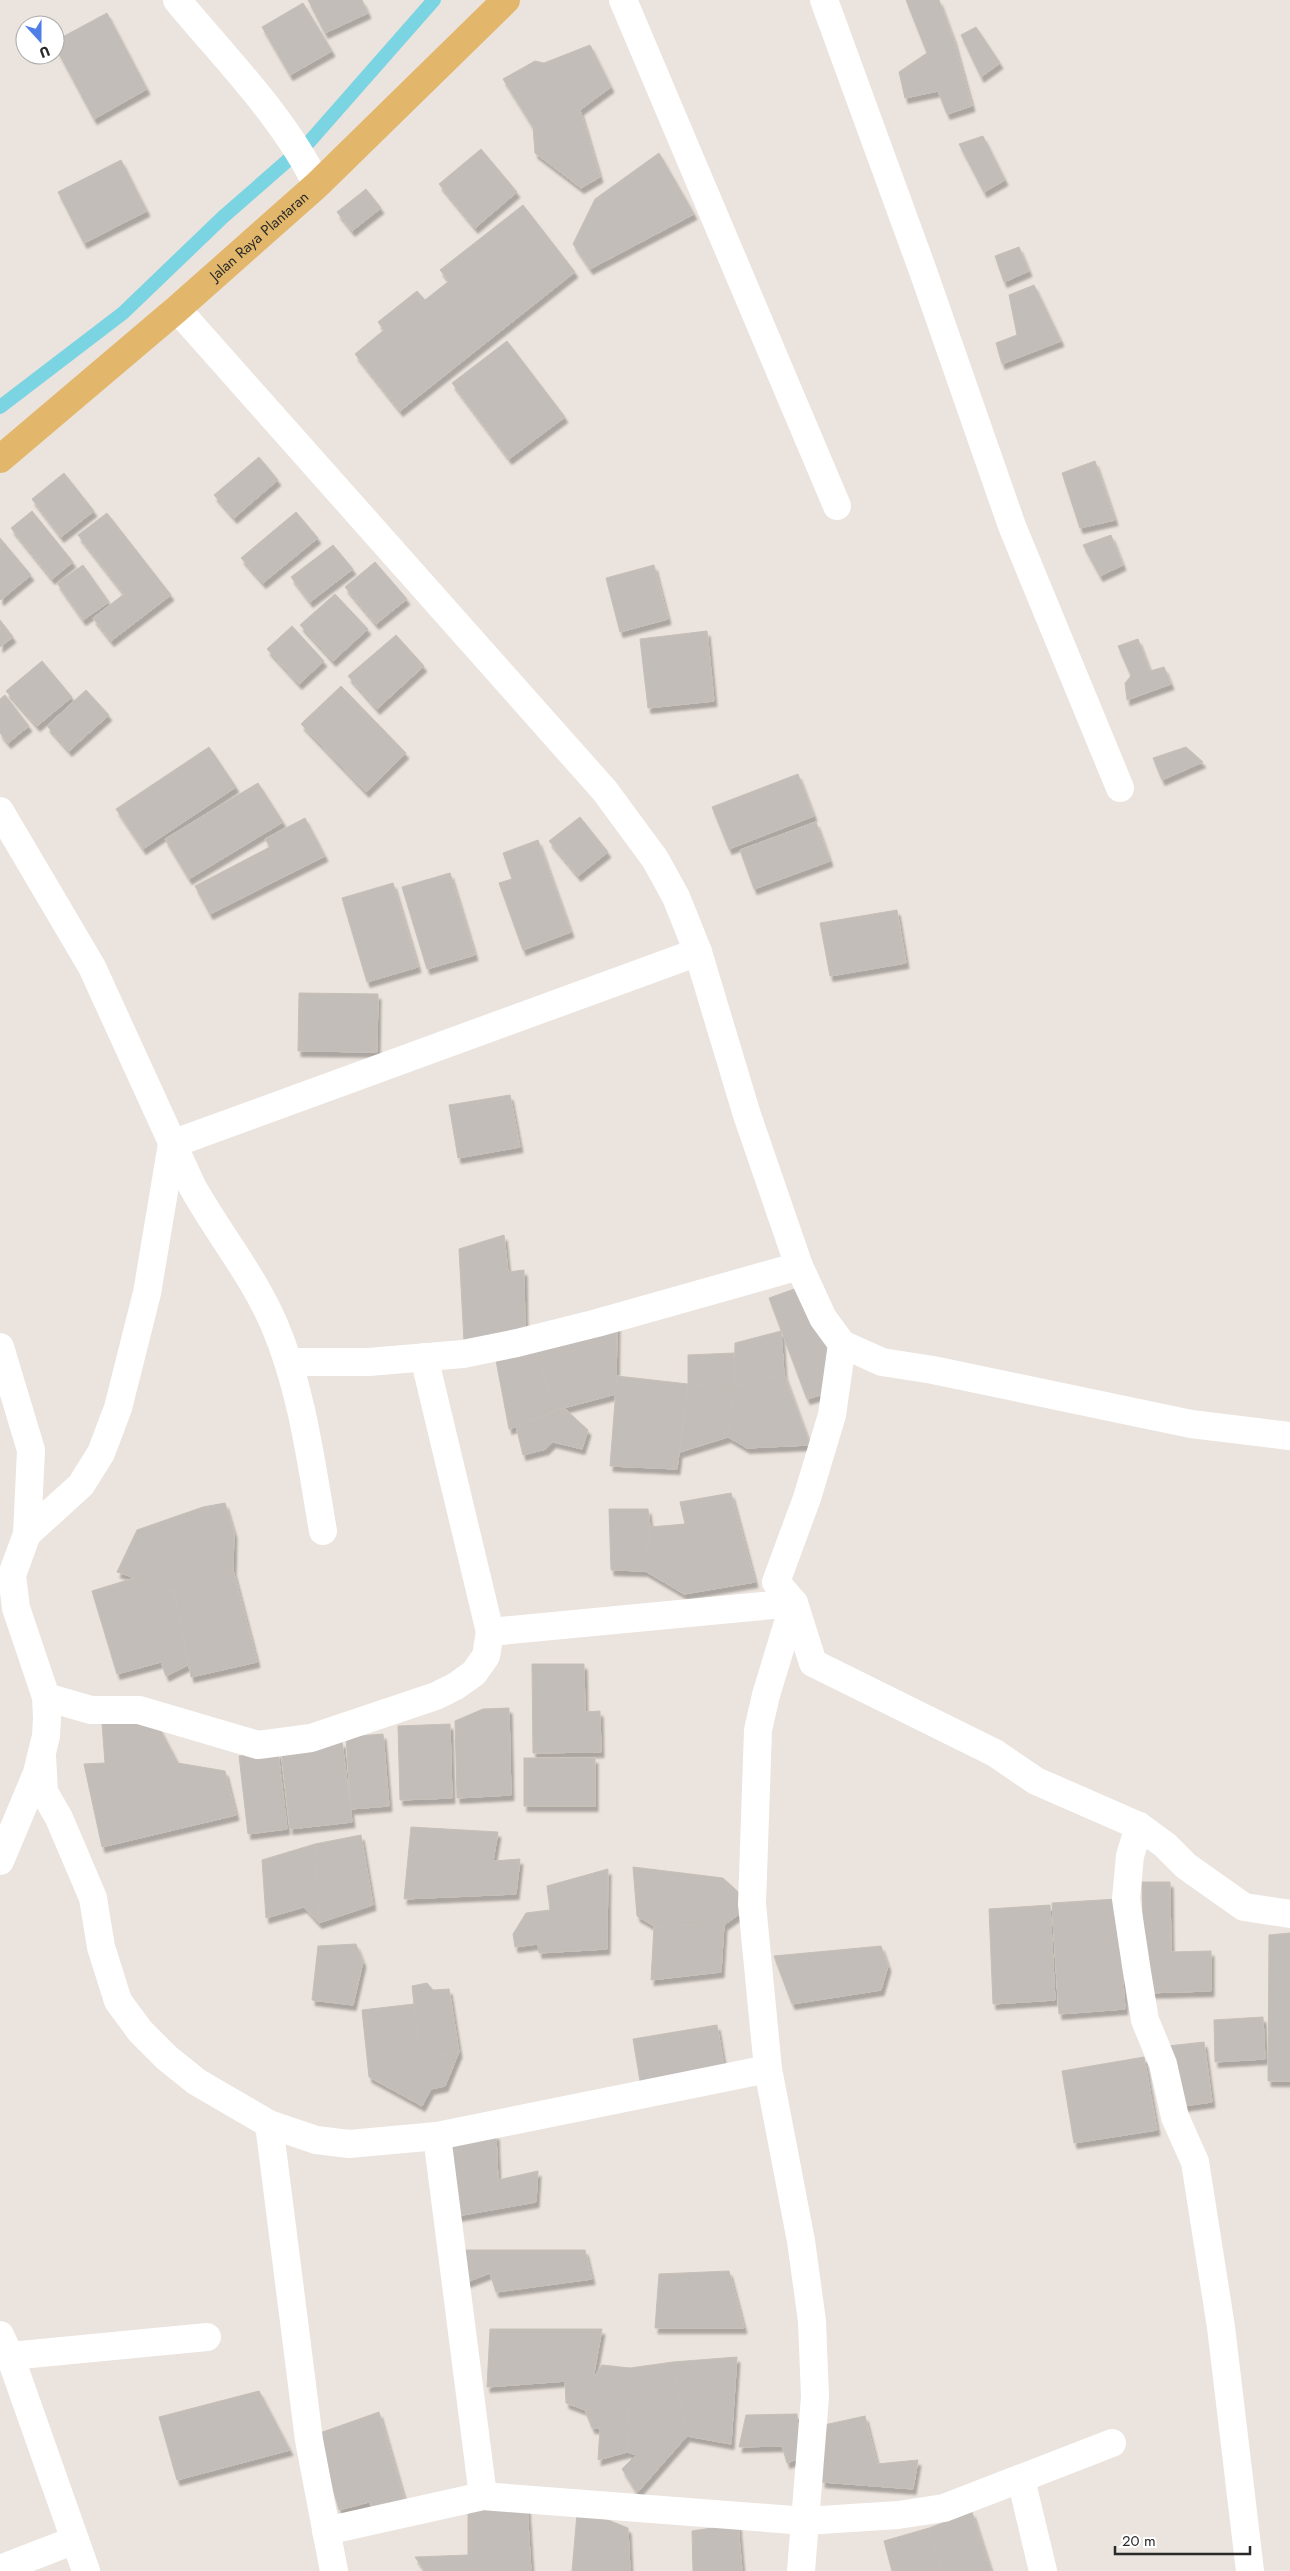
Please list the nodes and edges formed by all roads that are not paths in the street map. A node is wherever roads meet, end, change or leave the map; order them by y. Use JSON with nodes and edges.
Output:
{"nodes":[{"id":1,"x":177,"y":0,"type":"edge"},
{"id":2,"x":506,"y":0,"type":"edge"},
{"id":3,"x":623,"y":0,"type":"edge"},
{"id":4,"x":824,"y":0,"type":"edge"},
{"id":5,"x":312,"y":176,"type":"junction"},
{"id":6,"x":177,"y":309,"type":"junction"},
{"id":7,"x":0,"y":458,"type":"edge"},
{"id":8,"x":837,"y":506,"type":"dead end"},
{"id":9,"x":1120,"y":788,"type":"dead end"},
{"id":10,"x":0,"y":811,"type":"edge"},
{"id":11,"x":698,"y":952,"type":"junction"},
{"id":12,"x":172,"y":1144,"type":"junction"},
{"id":13,"x":799,"y":1266,"type":"junction"},
{"id":14,"x":842,"y":1344,"type":"junction"},
{"id":15,"x":0,"y":1347,"type":"edge"},
{"id":16,"x":424,"y":1357,"type":"junction"},
{"id":17,"x":288,"y":1362,"type":"junction"},
{"id":18,"x":1290,"y":1436,"type":"edge"},
{"id":19,"x":323,"y":1531,"type":"dead end"},
{"id":20,"x":27,"y":1534,"type":"junction"},
{"id":21,"x":794,"y":1603,"type":"junction"},
{"id":22,"x":490,"y":1632,"type":"junction"},
{"id":23,"x":46,"y":1697,"type":"junction"},
{"id":24,"x":42,"y":1756,"type":"junction"},
{"id":25,"x":1139,"y":1826,"type":"junction"},
{"id":26,"x":0,"y":1862,"type":"edge"},
{"id":27,"x":1290,"y":1914,"type":"edge"},
{"id":28,"x":768,"y":2070,"type":"junction"},
{"id":29,"x":269,"y":2124,"type":"junction"},
{"id":30,"x":437,"y":2136,"type":"junction"},
{"id":31,"x":208,"y":2338,"type":"dead end"},
{"id":32,"x":5,"y":2345,"type":"edge"},
{"id":33,"x":1112,"y":2443,"type":"dead end"},
{"id":34,"x":1021,"y":2479,"type":"junction"},
{"id":35,"x":482,"y":2496,"type":"junction"},
{"id":36,"x":805,"y":2521,"type":"junction"},
{"id":37,"x":326,"y":2530,"type":"junction"},
{"id":38,"x":75,"y":2540,"type":"junction"},
{"id":39,"x":0,"y":2569,"type":"edge"},
{"id":40,"x":86,"y":2571,"type":"edge"},
{"id":41,"x":334,"y":2571,"type":"edge"},
{"id":42,"x":801,"y":2571,"type":"edge"},
{"id":43,"x":1043,"y":2571,"type":"edge"},
{"id":44,"x":1250,"y":2571,"type":"edge"}],
"edges":[{"from":1,"to":5,"type":"street"},
{"from":2,"to":5,"type":"main road","name":"Jalan Raya Plantaran"},
{"from":3,"to":8,"type":"street"},
{"from":4,"to":9,"type":"street"},
{"from":5,"to":6,"type":"main road","name":"Jalan Raya Plantaran"},
{"from":6,"to":7,"type":"main road","name":"Jalan Raya Plantaran"},
{"from":6,"to":11,"type":"street"},
{"from":10,"to":12,"type":"street"},
{"from":11,"to":12,"type":"street"},
{"from":11,"to":13,"type":"street"},
{"from":12,"to":17,"type":"street"},
{"from":12,"to":20,"type":"street"},
{"from":13,"to":14,"type":"street"},
{"from":13,"to":16,"type":"street"},
{"from":14,"to":18,"type":"street"},
{"from":14,"to":21,"type":"street"},
{"from":15,"to":20,"type":"street"},
{"from":16,"to":17,"type":"street"},
{"from":16,"to":22,"type":"street"},
{"from":17,"to":19,"type":"street"},
{"from":20,"to":23,"type":"street"},
{"from":21,"to":22,"type":"street"},
{"from":21,"to":25,"type":"street"},
{"from":21,"to":28,"type":"street"},
{"from":22,"to":23,"type":"street"},
{"from":23,"to":24,"type":"street"},
{"from":24,"to":26,"type":"street"},
{"from":24,"to":29,"type":"street"},
{"from":25,"to":27,"type":"street"},
{"from":25,"to":44,"type":"street"},
{"from":28,"to":30,"type":"street"},
{"from":28,"to":36,"type":"street"},
{"from":29,"to":30,"type":"street"},
{"from":29,"to":37,"type":"street"},
{"from":30,"to":35,"type":"street"},
{"from":31,"to":32,"type":"street"},
{"from":32,"to":38,"type":"street"},
{"from":33,"to":34,"type":"street"},
{"from":34,"to":36,"type":"street"},
{"from":34,"to":43,"type":"street"},
{"from":35,"to":36,"type":"street"},
{"from":35,"to":37,"type":"street"},
{"from":36,"to":42,"type":"street"},
{"from":37,"to":41,"type":"street"},
{"from":38,"to":39,"type":"street"},
{"from":38,"to":40,"type":"street"}]}
